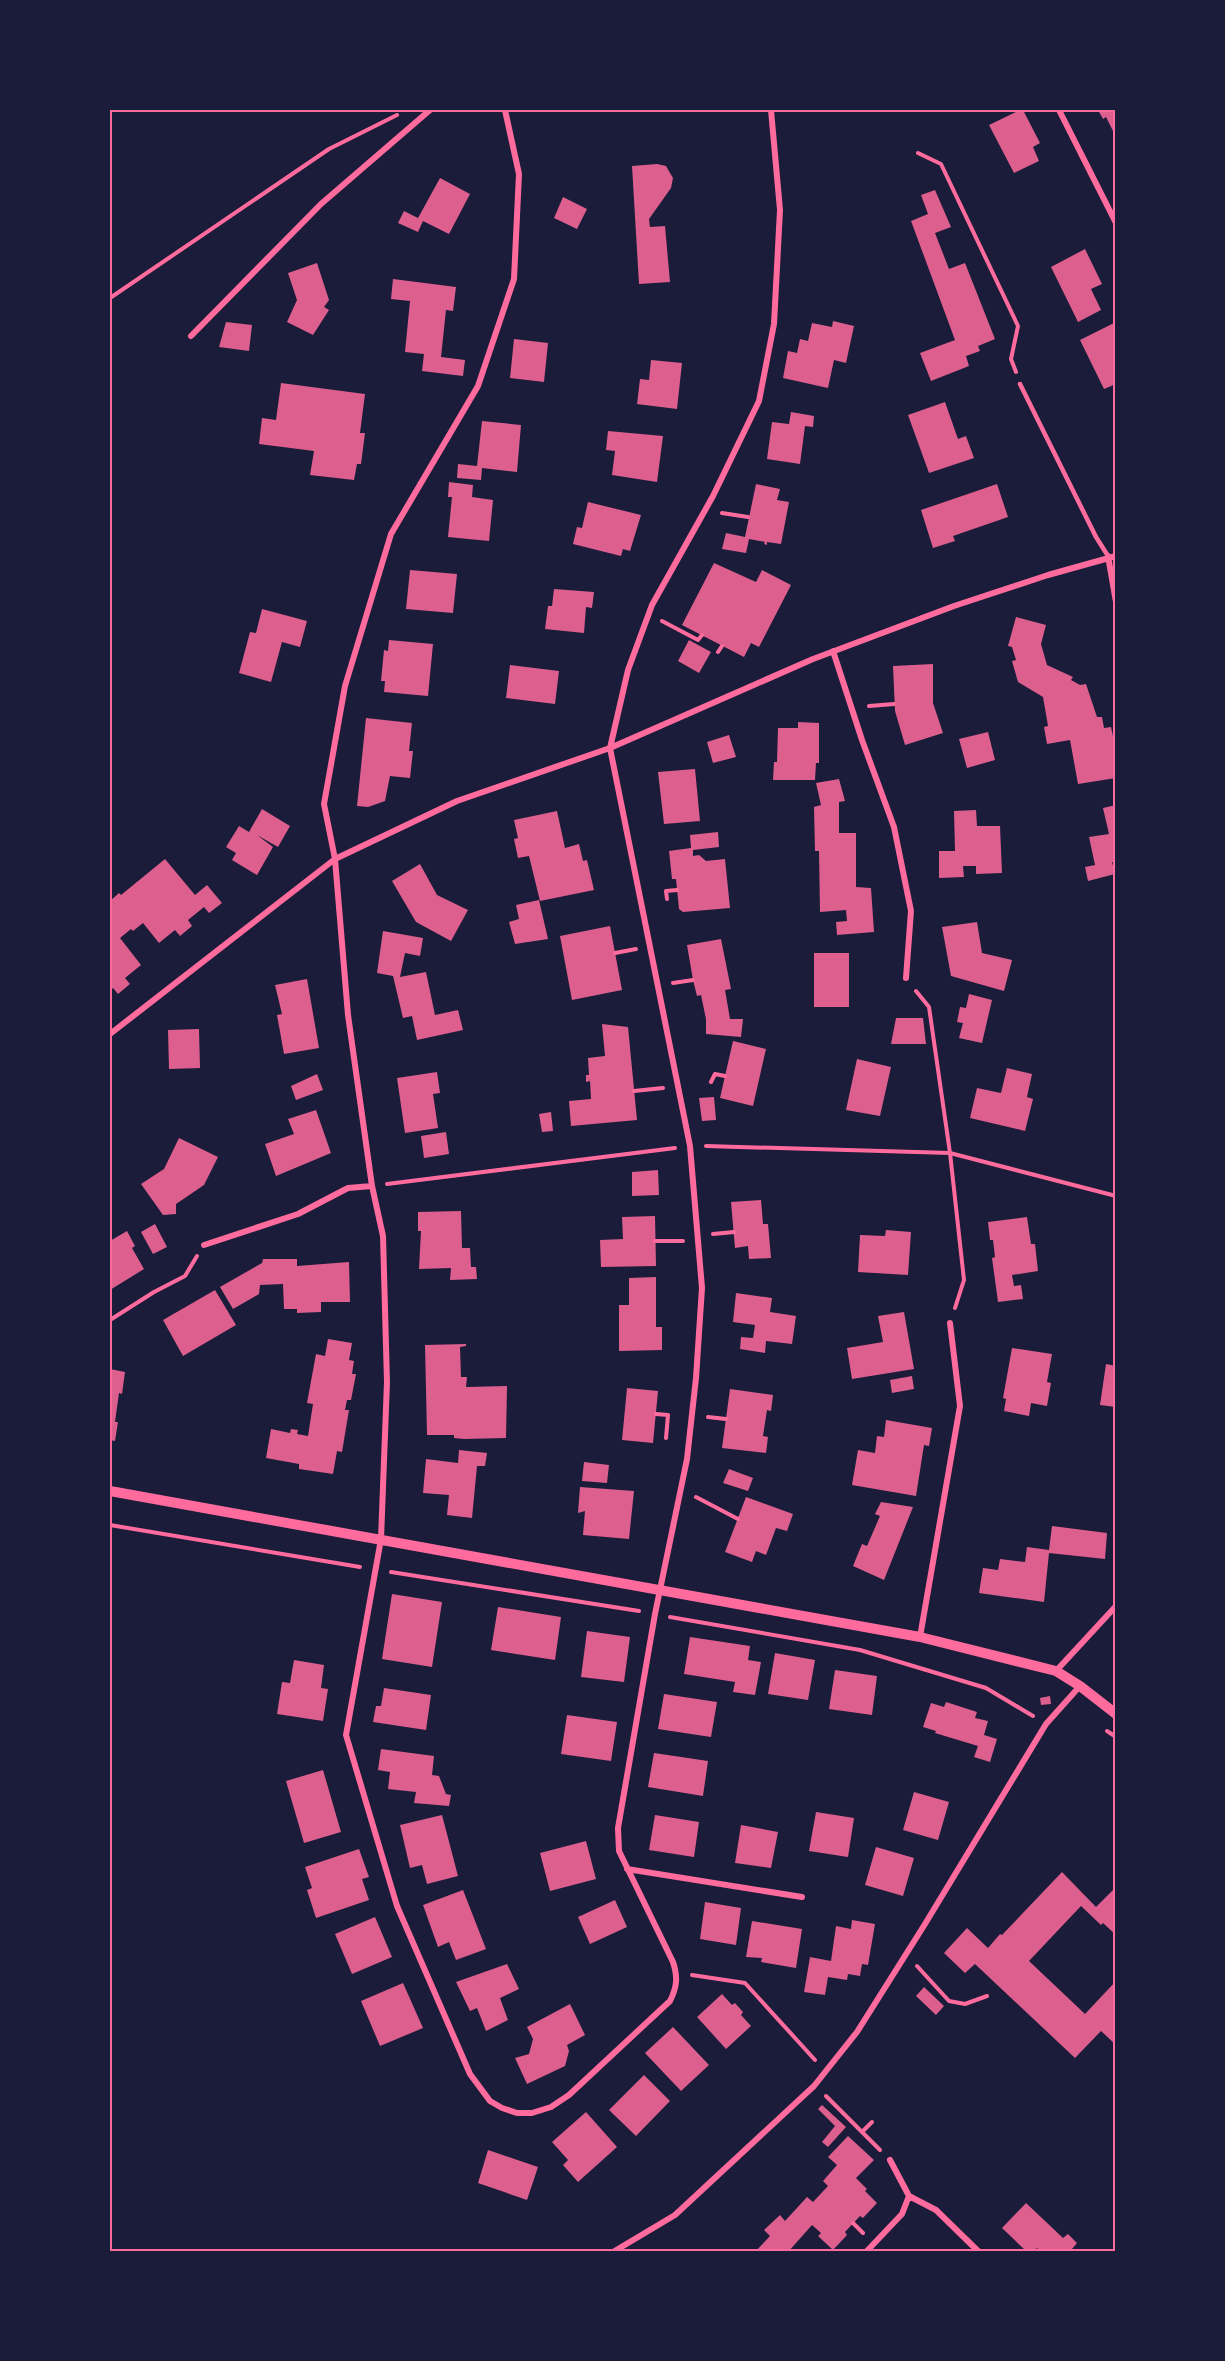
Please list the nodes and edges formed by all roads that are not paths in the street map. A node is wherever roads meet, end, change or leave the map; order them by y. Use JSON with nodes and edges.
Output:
{"nodes":[{"id":1,"x":430,"y":110,"type":"edge"},
{"id":2,"x":505,"y":110,"type":"edge"},
{"id":3,"x":771,"y":110,"type":"edge"},
{"id":4,"x":1059,"y":110,"type":"edge"},
{"id":5,"x":1116,"y":223,"type":"edge"},
{"id":6,"x":191,"y":336,"type":"dead end"},
{"id":7,"x":1020,"y":384,"type":"road end"},
{"id":8,"x":1112,"y":556,"type":"edge"},
{"id":9,"x":1116,"y":602,"type":"edge"},
{"id":10,"x":833,"y":651,"type":"junction"},
{"id":11,"x":610,"y":748,"type":"junction"},
{"id":12,"x":335,"y":860,"type":"junction"},
{"id":13,"x":906,"y":978,"type":"road end"},
{"id":14,"x":110,"y":1034,"type":"edge"},
{"id":15,"x":372,"y":1186,"type":"junction"},
{"id":16,"x":204,"y":1245,"type":"road end"},
{"id":17,"x":950,"y":1323,"type":"road end"},
{"id":18,"x":110,"y":1491,"type":"edge"},
{"id":19,"x":381,"y":1539,"type":"junction"},
{"id":20,"x":660,"y":1590,"type":"junction"},
{"id":21,"x":1116,"y":1606,"type":"edge"},
{"id":22,"x":920,"y":1637,"type":"junction"},
{"id":23,"x":1056,"y":1671,"type":"junction"},
{"id":24,"x":1080,"y":1686,"type":"junction"},
{"id":25,"x":1116,"y":1714,"type":"edge"},
{"id":26,"x":627,"y":1869,"type":"junction"},
{"id":27,"x":802,"y":1897,"type":"dead end"},
{"id":28,"x":890,"y":2160,"type":"road end"},
{"id":29,"x":909,"y":2196,"type":"junction"},
{"id":30,"x":613,"y":2252,"type":"edge"},
{"id":31,"x":866,"y":2252,"type":"edge"},
{"id":32,"x":979,"y":2252,"type":"edge"}],
"edges":[{"from":1,"to":6,"type":"street"},
{"from":2,"to":12,"type":"street"},
{"from":3,"to":11,"type":"street"},
{"from":4,"to":5,"type":"street"},
{"from":7,"to":8,"type":"lane"},
{"from":8,"to":9,"type":"street"},
{"from":8,"to":10,"type":"street"},
{"from":10,"to":11,"type":"street"},
{"from":10,"to":13,"type":"street"},
{"from":11,"to":12,"type":"street"},
{"from":11,"to":20,"type":"street"},
{"from":12,"to":14,"type":"street"},
{"from":12,"to":15,"type":"street"},
{"from":15,"to":16,"type":"street"},
{"from":15,"to":19,"type":"street"},
{"from":17,"to":22,"type":"street"},
{"from":18,"to":19,"type":"street"},
{"from":19,"to":20,"type":"street"},
{"from":19,"to":26,"type":"street"},
{"from":20,"to":22,"type":"street"},
{"from":20,"to":26,"type":"street"},
{"from":21,"to":23,"type":"street"},
{"from":22,"to":23,"type":"street"},
{"from":23,"to":24,"type":"street"},
{"from":24,"to":25,"type":"street"},
{"from":24,"to":30,"type":"street"},
{"from":26,"to":27,"type":"street"},
{"from":28,"to":29,"type":"street"},
{"from":29,"to":31,"type":"street"},
{"from":29,"to":32,"type":"street"}]}
